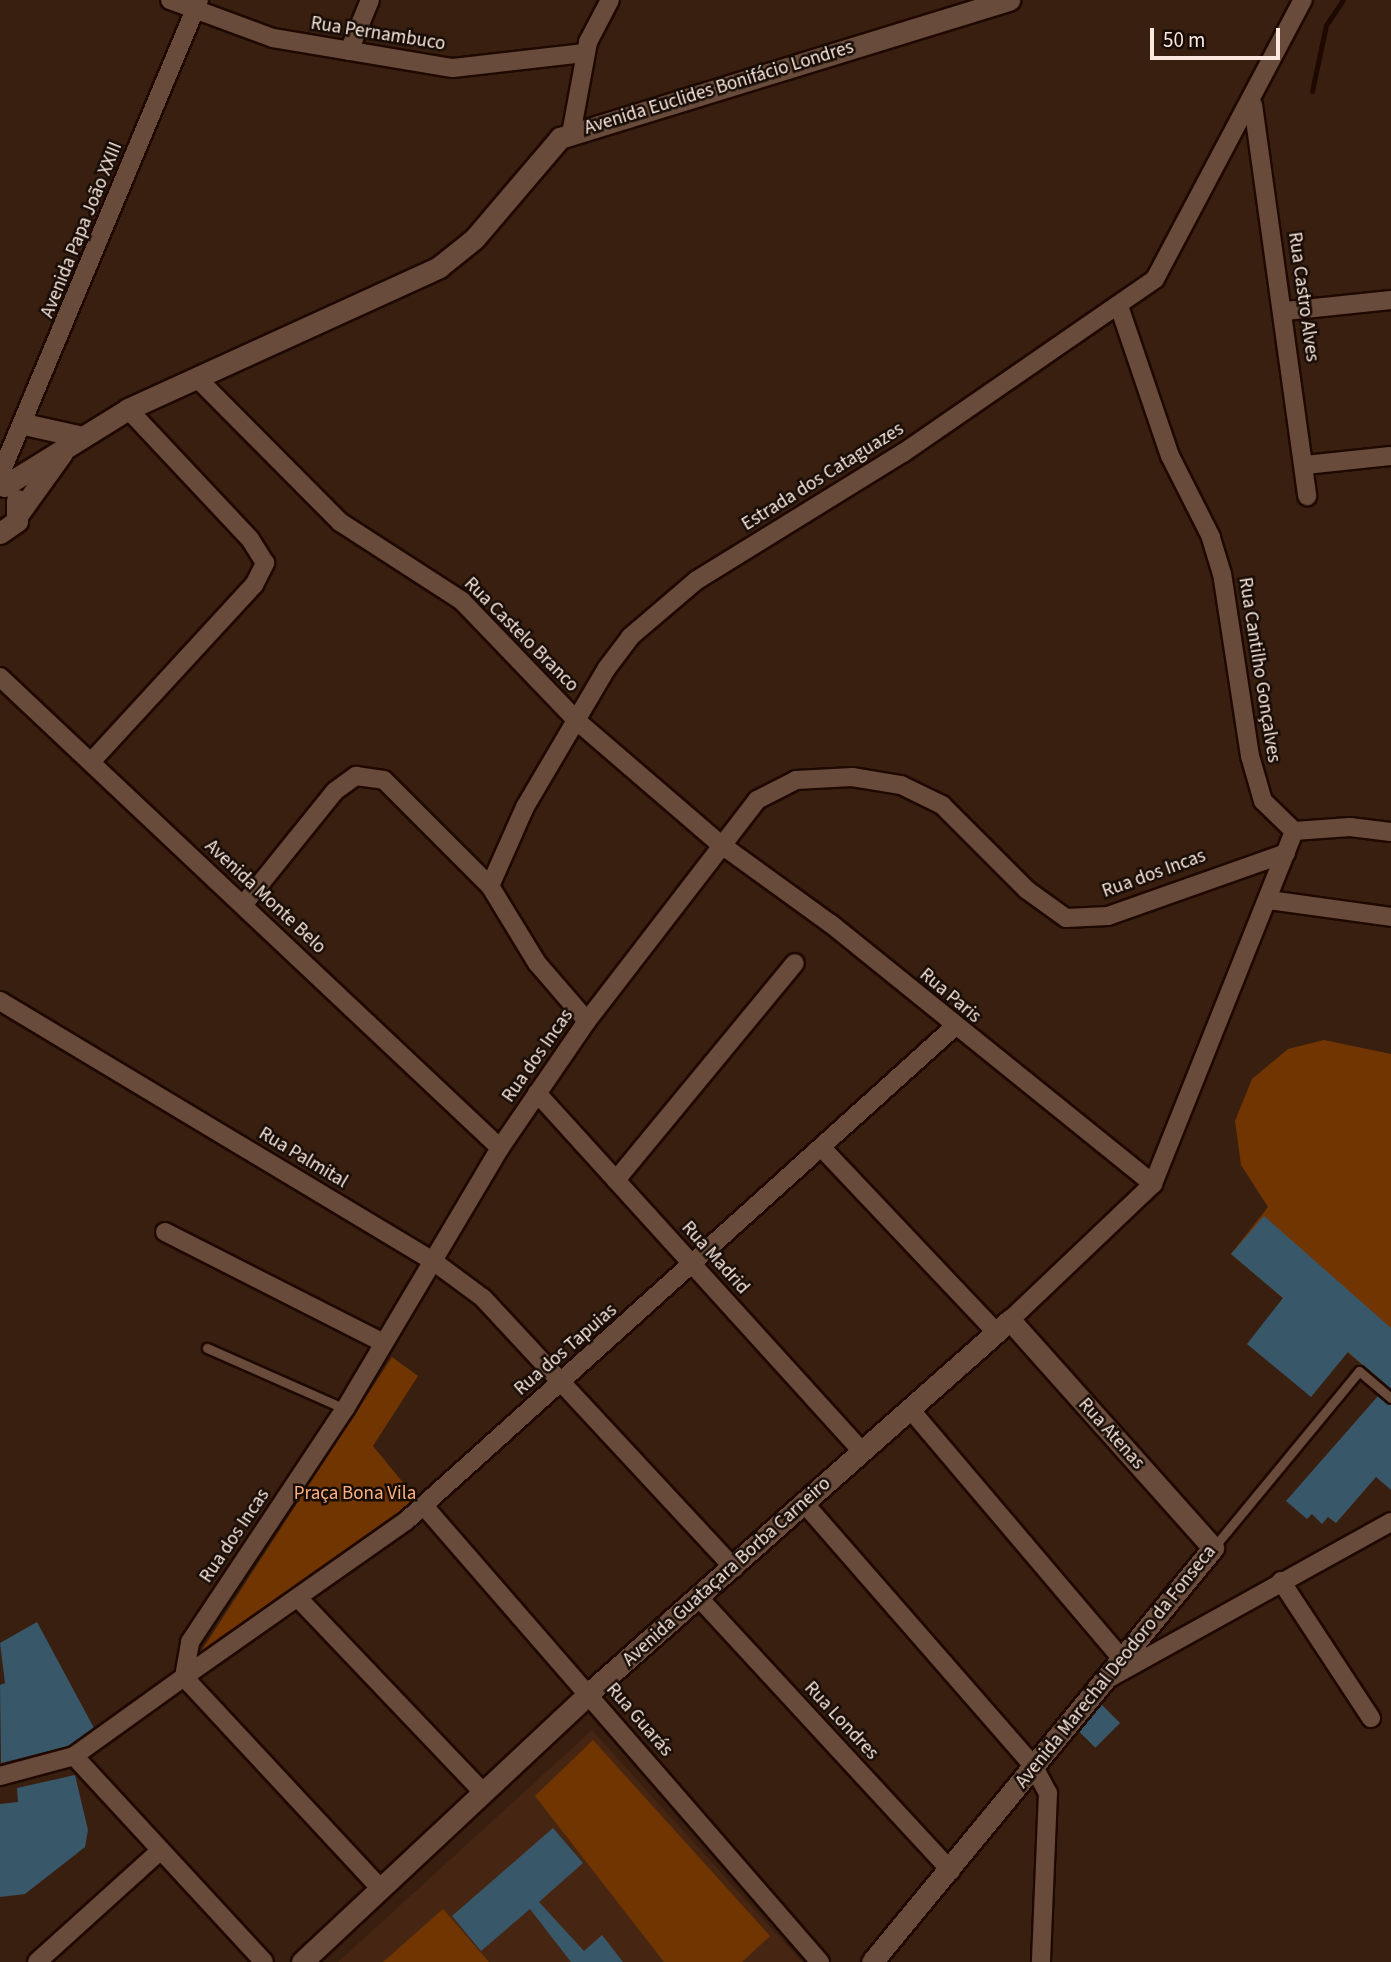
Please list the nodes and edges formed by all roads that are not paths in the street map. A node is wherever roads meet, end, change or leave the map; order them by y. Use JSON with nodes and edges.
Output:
{"nodes":[{"id":1,"x":170,"y":0,"type":"edge"},
{"id":2,"x":370,"y":0,"type":"edge"},
{"id":3,"x":610,"y":0,"type":"edge"},
{"id":4,"x":1009,"y":0,"type":"edge"},
{"id":5,"x":1303,"y":0,"type":"edge"},
{"id":6,"x":197,"y":6,"type":"edge"},
{"id":7,"x":349,"y":51,"type":"junction"},
{"id":8,"x":584,"y":53,"type":"junction"},
{"id":9,"x":1253,"y":105,"type":"junction"},
{"id":10,"x":571,"y":134,"type":"junction"},
{"id":11,"x":1391,"y":300,"type":"edge"},
{"id":12,"x":1120,"y":309,"type":"junction"},
{"id":13,"x":1285,"y":311,"type":"junction"},
{"id":14,"x":197,"y":378,"type":"junction"},
{"id":15,"x":128,"y":409,"type":"junction"},
{"id":16,"x":24,"y":424,"type":"junction"},
{"id":17,"x":83,"y":437,"type":"junction"},
{"id":18,"x":62,"y":453,"type":"junction"},
{"id":19,"x":1391,"y":456,"type":"edge"},
{"id":20,"x":1305,"y":465,"type":"junction"},
{"id":21,"x":1,"y":482,"type":"edge"},
{"id":22,"x":1307,"y":496,"type":"dead end"},
{"id":23,"x":19,"y":513,"type":"junction"},
{"id":24,"x":0,"y":533,"type":"edge"},
{"id":25,"x":0,"y":677,"type":"edge"},
{"id":26,"x":577,"y":721,"type":"junction"},
{"id":27,"x":91,"y":762,"type":"junction"},
{"id":28,"x":1294,"y":831,"type":"junction"},
{"id":29,"x":1391,"y":832,"type":"edge"},
{"id":30,"x":719,"y":843,"type":"junction"},
{"id":31,"x":1286,"y":853,"type":"junction"},
{"id":32,"x":490,"y":886,"type":"junction"},
{"id":33,"x":1269,"y":900,"type":"junction"},
{"id":34,"x":243,"y":905,"type":"junction"},
{"id":35,"x":1391,"y":917,"type":"edge"},
{"id":36,"x":795,"y":963,"type":"dead end"},
{"id":37,"x":0,"y":1001,"type":"edge"},
{"id":38,"x":587,"y":1021,"type":"junction"},
{"id":39,"x":954,"y":1027,"type":"junction"},
{"id":40,"x":537,"y":1093,"type":"junction"},
{"id":41,"x":500,"y":1148,"type":"junction"},
{"id":42,"x":822,"y":1148,"type":"junction"},
{"id":43,"x":616,"y":1180,"type":"junction"},
{"id":44,"x":1153,"y":1184,"type":"junction"},
{"id":45,"x":165,"y":1232,"type":"dead end"},
{"id":46,"x":433,"y":1261,"type":"junction"},
{"id":47,"x":692,"y":1266,"type":"junction"},
{"id":48,"x":1003,"y":1326,"type":"junction"},
{"id":49,"x":382,"y":1342,"type":"junction"},
{"id":50,"x":207,"y":1348,"type":"dead end"},
{"id":51,"x":561,"y":1382,"type":"junction"},
{"id":52,"x":1391,"y":1398,"type":"edge"},
{"id":53,"x":345,"y":1409,"type":"junction"},
{"id":54,"x":910,"y":1409,"type":"junction"},
{"id":55,"x":863,"y":1451,"type":"junction"},
{"id":56,"x":804,"y":1503,"type":"junction"},
{"id":57,"x":424,"y":1506,"type":"junction"},
{"id":58,"x":1391,"y":1522,"type":"edge"},
{"id":59,"x":1213,"y":1548,"type":"junction"},
{"id":60,"x":734,"y":1568,"type":"junction"},
{"id":61,"x":1281,"y":1581,"type":"junction"},
{"id":62,"x":700,"y":1599,"type":"junction"},
{"id":63,"x":299,"y":1600,"type":"junction"},
{"id":64,"x":1120,"y":1657,"type":"junction"},
{"id":65,"x":184,"y":1677,"type":"junction"},
{"id":66,"x":1099,"y":1683,"type":"junction"},
{"id":67,"x":589,"y":1694,"type":"junction"},
{"id":68,"x":1371,"y":1718,"type":"dead end"},
{"id":69,"x":74,"y":1756,"type":"junction"},
{"id":70,"x":1034,"y":1767,"type":"junction"},
{"id":71,"x":0,"y":1776,"type":"edge"},
{"id":72,"x":483,"y":1792,"type":"junction"},
{"id":73,"x":160,"y":1851,"type":"junction"},
{"id":74,"x":951,"y":1871,"type":"junction"},
{"id":75,"x":381,"y":1889,"type":"junction"},
{"id":76,"x":37,"y":1962,"type":"edge"},
{"id":77,"x":264,"y":1962,"type":"edge"},
{"id":78,"x":302,"y":1962,"type":"edge"},
{"id":79,"x":820,"y":1962,"type":"edge"},
{"id":80,"x":872,"y":1962,"type":"edge"},
{"id":81,"x":1041,"y":1962,"type":"edge"}],
"edges":[{"from":1,"to":6,"type":"street","name":"Rua Pernambuco"},
{"from":2,"to":7,"type":"street"},
{"from":3,"to":8,"type":"street"},
{"from":4,"to":10,"type":"street","name":"Avenida Euclides Bonifácio Londres"},
{"from":5,"to":9,"type":"street","name":"Estrada dos Cataguazes"},
{"from":6,"to":7,"type":"street","name":"Rua Pernambuco"},
{"from":6,"to":16,"type":"street","name":"Avenida Papa João XXIII"},
{"from":7,"to":8,"type":"street","name":"Rua Pernambuco"},
{"from":8,"to":10,"type":"street"},
{"from":9,"to":12,"type":"street","name":"Estrada dos Cataguazes"},
{"from":9,"to":13,"type":"street","name":"Rua Castro Alves"},
{"from":10,"to":14,"type":"street","name":"Avenida Euclides Bonifácio Londres"},
{"from":11,"to":13,"type":"street"},
{"from":12,"to":26,"type":"street","name":"Estrada dos Cataguazes"},
{"from":12,"to":28,"type":"street","name":"Rua Cantilho Gonçalves"},
{"from":13,"to":20,"type":"street","name":"Rua Castro Alves"},
{"from":14,"to":15,"type":"street","name":"Avenida Euclides Bonifácio Londres"},
{"from":14,"to":26,"type":"street","name":"Rua Castelo Branco"},
{"from":15,"to":17,"type":"street","name":"Avenida Euclides Bonifácio Londres"},
{"from":15,"to":27,"type":"street"},
{"from":16,"to":17,"type":"street"},
{"from":16,"to":21,"type":"street","name":"Avenida Papa João XXIII"},
{"from":17,"to":18,"type":"street","name":"Avenida Euclides Bonifácio Londres"},
{"from":18,"to":21,"type":"street","name":"Avenida Euclides Bonifácio Londres"},
{"from":18,"to":23,"type":"street","name":"Avenida Euclides Bonifácio Londres"},
{"from":19,"to":20,"type":"street"},
{"from":20,"to":22,"type":"street","name":"Rua Castro Alves"},
{"from":21,"to":23,"type":"street"},
{"from":23,"to":24,"type":"street","name":"Avenida Euclides Bonifácio Londres"},
{"from":25,"to":27,"type":"street","name":"Avenida Monte Belo"},
{"from":26,"to":30,"type":"street","name":"Rua Castelo Branco"},
{"from":26,"to":32,"type":"street","name":"Estrada dos Cataguazes"},
{"from":27,"to":34,"type":"street","name":"Avenida Monte Belo"},
{"from":28,"to":29,"type":"street"},
{"from":28,"to":31,"type":"street"},
{"from":30,"to":31,"type":"street","name":"Rua dos Incas"},
{"from":30,"to":38,"type":"street","name":"Rua dos Incas"},
{"from":30,"to":39,"type":"street","name":"Rua Paris"},
{"from":31,"to":33,"type":"street"},
{"from":32,"to":34,"type":"street"},
{"from":32,"to":38,"type":"street"},
{"from":33,"to":35,"type":"street"},
{"from":33,"to":44,"type":"street"},
{"from":34,"to":41,"type":"street","name":"Avenida Monte Belo"},
{"from":36,"to":43,"type":"street"},
{"from":37,"to":46,"type":"street","name":"Rua Palmital"},
{"from":38,"to":40,"type":"street","name":"Rua dos Incas"},
{"from":39,"to":42,"type":"street","name":"Rua dos Tapuias"},
{"from":39,"to":44,"type":"street","name":"Rua Paris"},
{"from":40,"to":41,"type":"street","name":"Rua dos Incas"},
{"from":40,"to":43,"type":"street","name":"Rua Madrid"},
{"from":41,"to":46,"type":"street","name":"Rua dos Incas"},
{"from":42,"to":47,"type":"street","name":"Rua dos Tapuias"},
{"from":42,"to":48,"type":"street"},
{"from":43,"to":47,"type":"street","name":"Rua Madrid"},
{"from":44,"to":48,"type":"street","name":"Avenida Guataçara Borba Carneiro"},
{"from":45,"to":49,"type":"street"},
{"from":46,"to":49,"type":"street","name":"Rua dos Incas"},
{"from":46,"to":51,"type":"street","name":"Rua Palmital"},
{"from":47,"to":51,"type":"street","name":"Rua dos Tapuias"},
{"from":47,"to":55,"type":"street","name":"Rua Madrid"},
{"from":48,"to":54,"type":"street","name":"Avenida Guataçara Borba Carneiro"},
{"from":48,"to":59,"type":"street","name":"Rua Atenas"},
{"from":49,"to":53,"type":"street","name":"Rua dos Incas"},
{"from":50,"to":53,"type":"lane"},
{"from":51,"to":57,"type":"street","name":"Rua dos Tapuias"},
{"from":51,"to":60,"type":"street","name":"Rua Palmital"},
{"from":52,"to":59,"type":"lane","name":"Avenida Marechal Deodoro da Fonseca"},
{"from":53,"to":65,"type":"street","name":"Rua dos Incas"},
{"from":54,"to":55,"type":"street","name":"Avenida Guataçara Borba Carneiro"},
{"from":54,"to":64,"type":"street"},
{"from":55,"to":56,"type":"street","name":"Avenida Guataçara Borba Carneiro"},
{"from":56,"to":60,"type":"street","name":"Avenida Guataçara Borba Carneiro"},
{"from":56,"to":70,"type":"street"},
{"from":57,"to":63,"type":"street","name":"Rua dos Tapuias"},
{"from":57,"to":67,"type":"street","name":"Rua Guarás"},
{"from":58,"to":61,"type":"street"},
{"from":59,"to":64,"type":"street","name":"Avenida Marechal Deodoro da Fonseca"},
{"from":60,"to":62,"type":"street","name":"Avenida Guataçara Borba Carneiro"},
{"from":61,"to":66,"type":"street"},
{"from":61,"to":68,"type":"street"},
{"from":62,"to":67,"type":"street","name":"Avenida Guataçara Borba Carneiro"},
{"from":62,"to":74,"type":"street","name":"Rua Londres"},
{"from":63,"to":65,"type":"street","name":"Rua dos Tapuias"},
{"from":63,"to":72,"type":"street"},
{"from":64,"to":66,"type":"street","name":"Avenida Marechal Deodoro da Fonseca"},
{"from":65,"to":69,"type":"street"},
{"from":65,"to":75,"type":"street"},
{"from":66,"to":70,"type":"street","name":"Avenida Marechal Deodoro da Fonseca"},
{"from":67,"to":72,"type":"street","name":"Avenida Guataçara Borba Carneiro"},
{"from":67,"to":79,"type":"street","name":"Rua Guarás"},
{"from":69,"to":71,"type":"street"},
{"from":69,"to":73,"type":"street"},
{"from":70,"to":74,"type":"street","name":"Avenida Marechal Deodoro da Fonseca"},
{"from":70,"to":81,"type":"street"},
{"from":72,"to":75,"type":"street","name":"Avenida Guataçara Borba Carneiro"},
{"from":73,"to":76,"type":"street"},
{"from":73,"to":77,"type":"street"},
{"from":74,"to":80,"type":"street","name":"Avenida Marechal Deodoro da Fonseca"},
{"from":75,"to":78,"type":"street","name":"Avenida Guataçara Borba Carneiro"}]}
